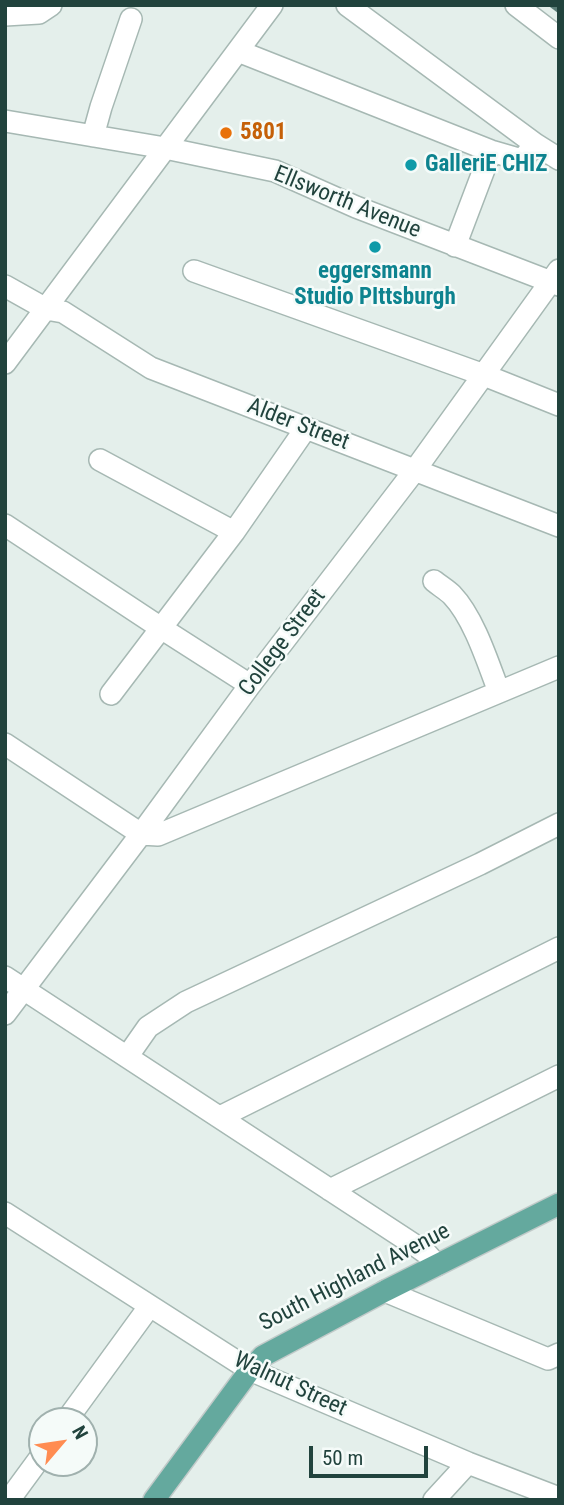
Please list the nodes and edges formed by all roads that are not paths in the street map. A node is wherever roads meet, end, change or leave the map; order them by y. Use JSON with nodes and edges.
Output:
{"nodes":[{"id":1,"x":51,"y":5,"type":"edge"},
{"id":2,"x":272,"y":5,"type":"edge"},
{"id":3,"x":347,"y":5,"type":"edge"},
{"id":4,"x":516,"y":5,"type":"edge"},
{"id":5,"x":5,"y":15,"type":"edge"},
{"id":6,"x":131,"y":19,"type":"dead end"},
{"id":7,"x":559,"y":38,"type":"edge"},
{"id":8,"x":238,"y":51,"type":"junction"},
{"id":9,"x":5,"y":121,"type":"edge"},
{"id":10,"x":93,"y":136,"type":"junction"},
{"id":11,"x":535,"y":144,"type":"junction"},
{"id":12,"x":165,"y":148,"type":"junction"},
{"id":13,"x":491,"y":151,"type":"junction"},
{"id":14,"x":559,"y":159,"type":"edge"},
{"id":15,"x":455,"y":246,"type":"junction"},
{"id":16,"x":194,"y":271,"type":"dead end"},
{"id":17,"x":556,"y":279,"type":"edge"},
{"id":18,"x":5,"y":286,"type":"edge"},
{"id":19,"x":46,"y":309,"type":"junction"},
{"id":20,"x":5,"y":363,"type":"edge"},
{"id":21,"x":484,"y":375,"type":"junction"},
{"id":22,"x":559,"y":405,"type":"edge"},
{"id":23,"x":306,"y":428,"type":"junction"},
{"id":24,"x":100,"y":460,"type":"dead end"},
{"id":25,"x":415,"y":470,"type":"junction"},
{"id":26,"x":5,"y":525,"type":"edge"},
{"id":27,"x":559,"y":526,"type":"edge"},
{"id":28,"x":234,"y":532,"type":"junction"},
{"id":29,"x":435,"y":581,"type":"dead end"},
{"id":30,"x":161,"y":628,"type":"junction"},
{"id":31,"x":559,"y":667,"type":"edge"},
{"id":32,"x":250,"y":685,"type":"junction"},
{"id":33,"x":499,"y":692,"type":"junction"},
{"id":34,"x":111,"y":694,"type":"dead end"},
{"id":35,"x":5,"y":744,"type":"edge"},
{"id":36,"x":559,"y":824,"type":"edge"},
{"id":37,"x":141,"y":834,"type":"junction"},
{"id":38,"x":559,"y":948,"type":"edge"},
{"id":39,"x":5,"y":977,"type":"edge"},
{"id":40,"x":23,"y":989,"type":"junction"},
{"id":41,"x":5,"y":1014,"type":"edge"},
{"id":42,"x":127,"y":1057,"type":"junction"},
{"id":43,"x":559,"y":1076,"type":"edge"},
{"id":44,"x":220,"y":1117,"type":"junction"},
{"id":45,"x":330,"y":1190,"type":"junction"},
{"id":46,"x":559,"y":1205,"type":"edge"},
{"id":47,"x":5,"y":1213,"type":"edge"},
{"id":48,"x":438,"y":1265,"type":"junction"},
{"id":49,"x":385,"y":1290,"type":"junction"},
{"id":50,"x":149,"y":1307,"type":"junction"},
{"id":51,"x":559,"y":1354,"type":"edge"},
{"id":52,"x":250,"y":1370,"type":"junction"},
{"id":53,"x":76,"y":1407,"type":"edge"},
{"id":54,"x":468,"y":1463,"type":"junction"},
{"id":55,"x":28,"y":1474,"type":"edge"},
{"id":56,"x":559,"y":1498,"type":"edge"},
{"id":57,"x":9,"y":1500,"type":"edge"},
{"id":58,"x":154,"y":1500,"type":"edge"},
{"id":59,"x":434,"y":1500,"type":"edge"}],
"edges":[{"from":1,"to":5,"type":"street"},
{"from":2,"to":8,"type":"street"},
{"from":3,"to":11,"type":"street"},
{"from":4,"to":7,"type":"street"},
{"from":6,"to":10,"type":"street"},
{"from":8,"to":12,"type":"street"},
{"from":8,"to":13,"type":"street"},
{"from":9,"to":10,"type":"street","name":"Ellsworth Avenue"},
{"from":10,"to":12,"type":"street","name":"Ellsworth Avenue"},
{"from":11,"to":13,"type":"street"},
{"from":11,"to":14,"type":"street"},
{"from":12,"to":15,"type":"street","name":"Ellsworth Avenue"},
{"from":12,"to":19,"type":"street"},
{"from":13,"to":15,"type":"street"},
{"from":15,"to":17,"type":"street","name":"Ellsworth Avenue"},
{"from":16,"to":21,"type":"street"},
{"from":17,"to":21,"type":"street","name":"College Street"},
{"from":18,"to":19,"type":"street","name":"Alder Street"},
{"from":19,"to":20,"type":"street"},
{"from":19,"to":23,"type":"street","name":"Alder Street"},
{"from":21,"to":22,"type":"street"},
{"from":21,"to":25,"type":"street","name":"College Street"},
{"from":23,"to":25,"type":"street","name":"Alder Street"},
{"from":23,"to":28,"type":"street"},
{"from":24,"to":28,"type":"street"},
{"from":25,"to":27,"type":"street","name":"Alder Street"},
{"from":25,"to":32,"type":"street","name":"College Street"},
{"from":26,"to":30,"type":"street"},
{"from":28,"to":30,"type":"street"},
{"from":29,"to":33,"type":"street"},
{"from":30,"to":32,"type":"street"},
{"from":30,"to":34,"type":"street"},
{"from":31,"to":33,"type":"street"},
{"from":32,"to":37,"type":"street","name":"College Street"},
{"from":33,"to":37,"type":"street"},
{"from":35,"to":37,"type":"street"},
{"from":36,"to":42,"type":"street"},
{"from":37,"to":40,"type":"street","name":"College Street"},
{"from":38,"to":44,"type":"street"},
{"from":39,"to":40,"type":"street"},
{"from":40,"to":41,"type":"street","name":"College Street"},
{"from":40,"to":42,"type":"street"},
{"from":42,"to":44,"type":"street"},
{"from":43,"to":45,"type":"street"},
{"from":44,"to":45,"type":"street"},
{"from":45,"to":48,"type":"street"},
{"from":46,"to":48,"type":"main road","name":"South Highland Avenue"},
{"from":47,"to":50,"type":"street","name":"Walnut Street"},
{"from":48,"to":49,"type":"main road","name":"South Highland Avenue"},
{"from":49,"to":51,"type":"street"},
{"from":49,"to":52,"type":"main road","name":"South Highland Avenue"},
{"from":50,"to":52,"type":"street","name":"Walnut Street"},
{"from":50,"to":53,"type":"street"},
{"from":52,"to":54,"type":"street","name":"Walnut Street"},
{"from":52,"to":58,"type":"main road","name":"South Highland Avenue"},
{"from":54,"to":56,"type":"street","name":"Walnut Street"},
{"from":54,"to":59,"type":"street"},
{"from":55,"to":57,"type":"street"}]}
